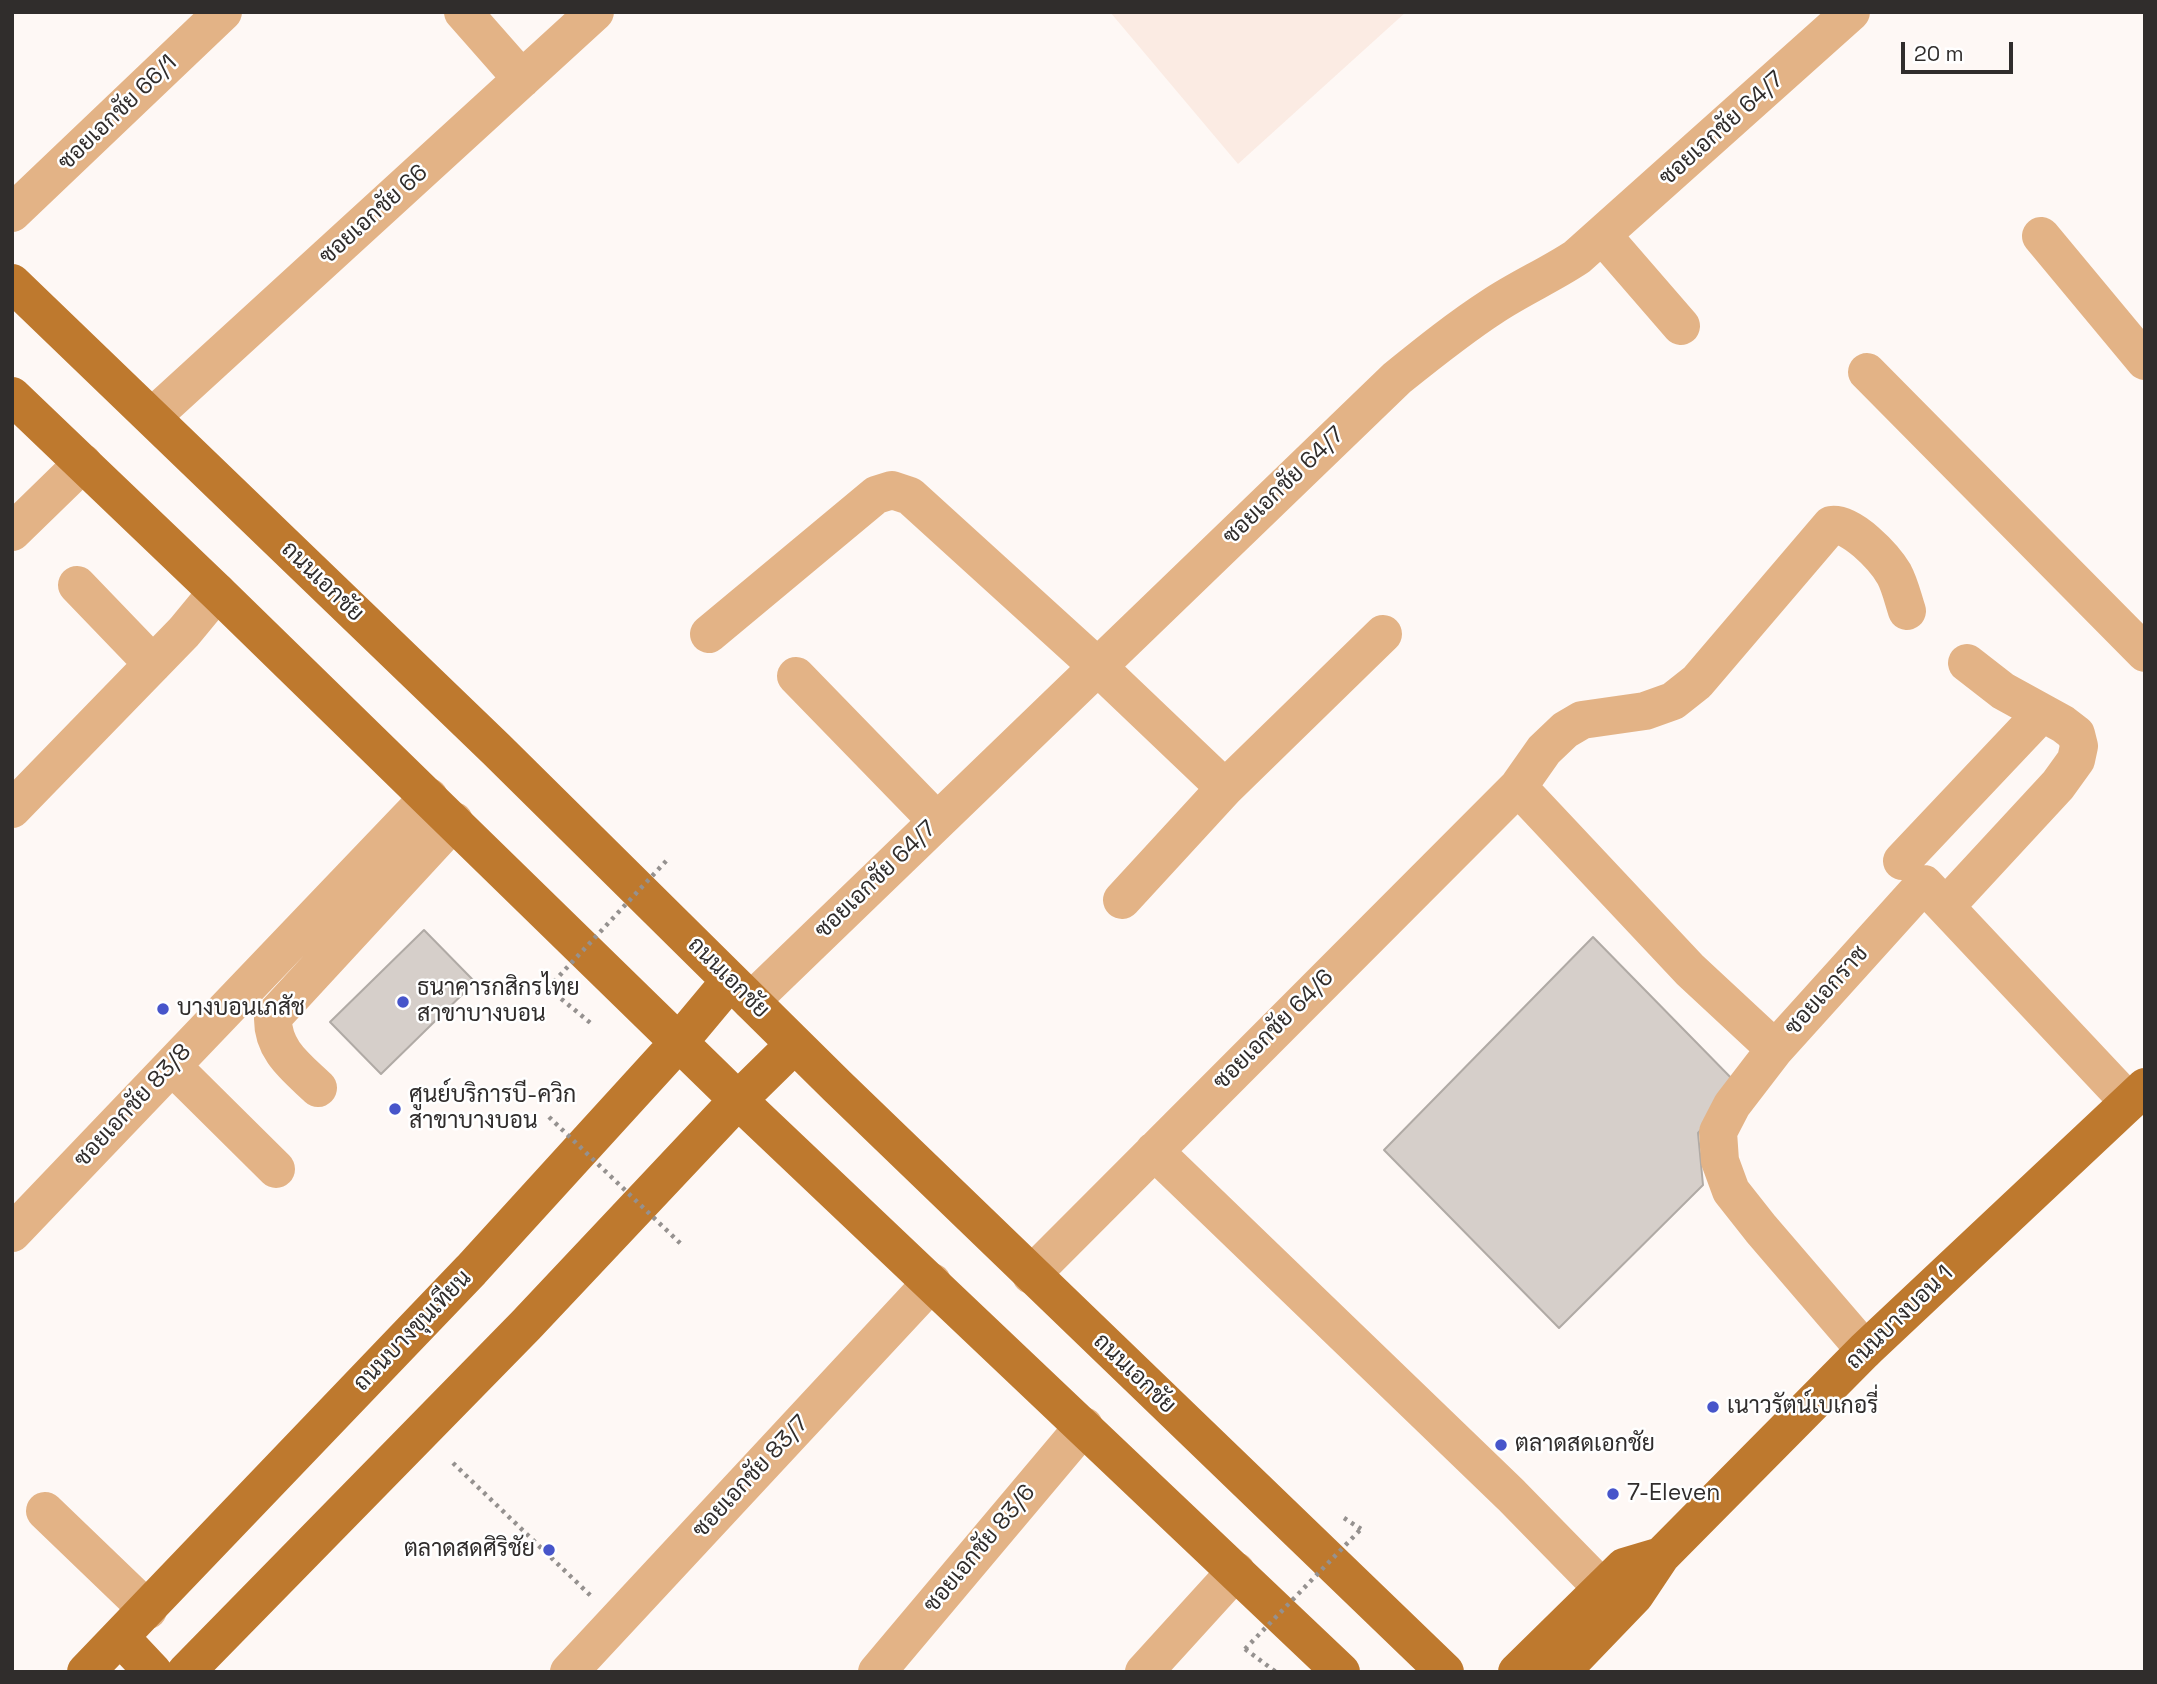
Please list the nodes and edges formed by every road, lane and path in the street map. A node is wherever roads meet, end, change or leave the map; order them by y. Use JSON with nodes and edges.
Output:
{"nodes":[{"id":1,"x":223,"y":12,"type":"edge"},
{"id":2,"x":463,"y":12,"type":"edge"},
{"id":3,"x":595,"y":12,"type":"edge"},
{"id":4,"x":1851,"y":12,"type":"edge"},
{"id":5,"x":522,"y":79,"type":"junction"},
{"id":6,"x":12,"y":214,"type":"edge"},
{"id":7,"x":1603,"y":236,"type":"junction"},
{"id":8,"x":2041,"y":236,"type":"dead end"},
{"id":9,"x":12,"y":283,"type":"edge"},
{"id":10,"x":1681,"y":326,"type":"dead end"},
{"id":11,"x":2145,"y":361,"type":"edge"},
{"id":12,"x":1867,"y":372,"type":"dead end"},
{"id":13,"x":17,"y":409,"type":"edge"},
{"id":14,"x":152,"y":417,"type":"junction"},
{"id":15,"x":83,"y":463,"type":"junction"},
{"id":16,"x":12,"y":532,"type":"edge"},
{"id":17,"x":77,"y":584,"type":"dead end"},
{"id":18,"x":217,"y":592,"type":"junction"},
{"id":19,"x":1907,"y":611,"type":"dead end"},
{"id":20,"x":709,"y":634,"type":"dead end"},
{"id":21,"x":1383,"y":634,"type":"dead end"},
{"id":22,"x":2145,"y":653,"type":"edge"},
{"id":23,"x":1967,"y":663,"type":"dead end"},
{"id":24,"x":153,"y":664,"type":"junction"},
{"id":25,"x":1097,"y":667,"type":"junction"},
{"id":26,"x":796,"y":676,"type":"dead end"},
{"id":27,"x":2042,"y":713,"type":"junction"},
{"id":28,"x":1518,"y":787,"type":"junction"},
{"id":29,"x":1225,"y":788,"type":"junction"},
{"id":30,"x":12,"y":809,"type":"edge"},
{"id":31,"x":441,"y":809,"type":"junction"},
{"id":32,"x":937,"y":821,"type":"junction"},
{"id":33,"x":667,"y":860,"type":"dead end"},
{"id":34,"x":1902,"y":861,"type":"dead end"},
{"id":35,"x":1122,"y":900,"type":"dead end"},
{"id":36,"x":1946,"y":906,"type":"junction"},
{"id":37,"x":741,"y":990,"type":"junction"},
{"id":38,"x":593,"y":1025,"type":"dead end"},
{"id":39,"x":679,"y":1042,"type":"junction"},
{"id":40,"x":794,"y":1045,"type":"junction"},
{"id":41,"x":1775,"y":1049,"type":"junction"},
{"id":42,"x":172,"y":1066,"type":"junction"},
{"id":43,"x":318,"y":1088,"type":"dead end"},
{"id":44,"x":2137,"y":1095,"type":"edge"},
{"id":45,"x":738,"y":1100,"type":"junction"},
{"id":46,"x":549,"y":1117,"type":"dead end"},
{"id":47,"x":1154,"y":1151,"type":"junction"},
{"id":48,"x":276,"y":1169,"type":"dead end"},
{"id":49,"x":12,"y":1233,"type":"edge"},
{"id":50,"x":681,"y":1244,"type":"dead end"},
{"id":51,"x":1031,"y":1275,"type":"junction"},
{"id":52,"x":932,"y":1282,"type":"junction"},
{"id":53,"x":1865,"y":1350,"type":"junction"},
{"id":54,"x":1084,"y":1426,"type":"junction"},
{"id":55,"x":453,"y":1463,"type":"dead end"},
{"id":56,"x":45,"y":1511,"type":"dead end"},
{"id":57,"x":1361,"y":1530,"type":"dead end"},
{"id":58,"x":1661,"y":1556,"type":"junction"},
{"id":59,"x":1236,"y":1571,"type":"junction"},
{"id":60,"x":1602,"y":1588,"type":"junction"},
{"id":61,"x":148,"y":1609,"type":"junction"},
{"id":62,"x":618,"y":1621,"type":"junction"},
{"id":63,"x":121,"y":1638,"type":"junction"},
{"id":64,"x":86,"y":1672,"type":"edge"},
{"id":65,"x":153,"y":1672,"type":"edge"},
{"id":66,"x":186,"y":1672,"type":"edge"},
{"id":67,"x":569,"y":1672,"type":"edge"},
{"id":68,"x":877,"y":1672,"type":"edge"},
{"id":69,"x":1144,"y":1672,"type":"edge"},
{"id":70,"x":1276,"y":1672,"type":"edge"},
{"id":71,"x":1341,"y":1672,"type":"edge"},
{"id":72,"x":1445,"y":1672,"type":"edge"},
{"id":73,"x":1517,"y":1672,"type":"edge"},
{"id":74,"x":1561,"y":1672,"type":"edge"}],
"edges":[{"from":1,"to":6,"type":"street","name":"ซอยเอกชัย 66/1"},
{"from":2,"to":5,"type":"street"},
{"from":3,"to":5,"type":"street","name":"ซอยเอกชัย 66"},
{"from":4,"to":7,"type":"street","name":"ซอยเอกชัย 64/7"},
{"from":5,"to":14,"type":"street","name":"ซอยเอกชัย 66"},
{"from":7,"to":10,"type":"street"},
{"from":7,"to":25,"type":"street","name":"ซอยเอกชัย 64/7"},
{"from":8,"to":11,"type":"street"},
{"from":9,"to":14,"type":"main road","name":"ถนนเอกชัย"},
{"from":12,"to":22,"type":"street"},
{"from":13,"to":15,"type":"main road"},
{"from":14,"to":37,"type":"main road","name":"ถนนเอกชัย"},
{"from":15,"to":16,"type":"street"},
{"from":15,"to":18,"type":"main road"},
{"from":17,"to":24,"type":"street"},
{"from":18,"to":24,"type":"street"},
{"from":18,"to":31,"type":"main road"},
{"from":19,"to":28,"type":"street","name":"ซอยเอกชัย 64/6"},
{"from":20,"to":25,"type":"street"},
{"from":21,"to":29,"type":"street"},
{"from":23,"to":27,"type":"street"},
{"from":24,"to":30,"type":"street"},
{"from":25,"to":29,"type":"street"},
{"from":25,"to":32,"type":"street","name":"ซอยเอกชัย 64/7"},
{"from":26,"to":32,"type":"street"},
{"from":27,"to":34,"type":"street"},
{"from":27,"to":36,"type":"street"},
{"from":28,"to":41,"type":"street","name":"ซอยเอกราช"},
{"from":28,"to":47,"type":"street","name":"ซอยเอกชัย 64/6"},
{"from":29,"to":35,"type":"street"},
{"from":31,"to":39,"type":"main road"},
{"from":31,"to":42,"type":"street","name":"ซอยเอกชัย 83/8"},
{"from":31,"to":43,"type":"street"},
{"from":32,"to":37,"type":"street","name":"ซอยเอกชัย 64/7"},
{"from":33,"to":38,"type":"path","bridge":true},
{"from":36,"to":41,"type":"street","name":"ซอยเอกราช"},
{"from":36,"to":44,"type":"street","name":"ซอยเอกราช"},
{"from":37,"to":39,"type":"main road","name":"ถนนบางขุนเทียน"},
{"from":37,"to":40,"type":"main road","name":"ถนนเอกชัย"},
{"from":39,"to":45,"type":"main road"},
{"from":39,"to":61,"type":"main road","name":"ถนนบางขุนเทียน"},
{"from":40,"to":45,"type":"main road"},
{"from":40,"to":51,"type":"main road","name":"ถนนเอกชัย"},
{"from":41,"to":53,"type":"street"},
{"from":42,"to":48,"type":"street"},
{"from":42,"to":49,"type":"street","name":"ซอยเอกชัย 83/8"},
{"from":44,"to":53,"type":"main road","name":"ถนนบางบอน 1"},
{"from":45,"to":52,"type":"main road"},
{"from":45,"to":66,"type":"main road"},
{"from":46,"to":50,"type":"path","bridge":true},
{"from":47,"to":51,"type":"street","name":"ซอยเอกชัย 64/6"},
{"from":47,"to":60,"type":"street"},
{"from":51,"to":72,"type":"main road","name":"ถนนเอกชัย"},
{"from":52,"to":54,"type":"main road"},
{"from":52,"to":62,"type":"street","name":"ซอยเอกชัย 83/7"},
{"from":53,"to":58,"type":"main road","name":"ถนนบางบอน 1"},
{"from":54,"to":59,"type":"main road"},
{"from":54,"to":68,"type":"street","name":"ซอยเอกชัย 83/6"},
{"from":55,"to":62,"type":"path"},
{"from":56,"to":61,"type":"street"},
{"from":57,"to":70,"type":"path","bridge":true},
{"from":58,"to":60,"type":"main road","name":"ถนนบางบอน 1"},
{"from":58,"to":74,"type":"main road","name":"ถนนบางบอน 1"},
{"from":59,"to":69,"type":"street"},
{"from":59,"to":71,"type":"main road"},
{"from":60,"to":73,"type":"main road","name":"ถนนบางบอน 1"},
{"from":61,"to":63,"type":"main road","name":"ถนนบางขุนเทียน"},
{"from":62,"to":67,"type":"street","name":"ซอยเอกชัย 83/7"},
{"from":63,"to":64,"type":"main road","name":"ถนนบางขุนเทียน"},
{"from":63,"to":65,"type":"main road"}]}
